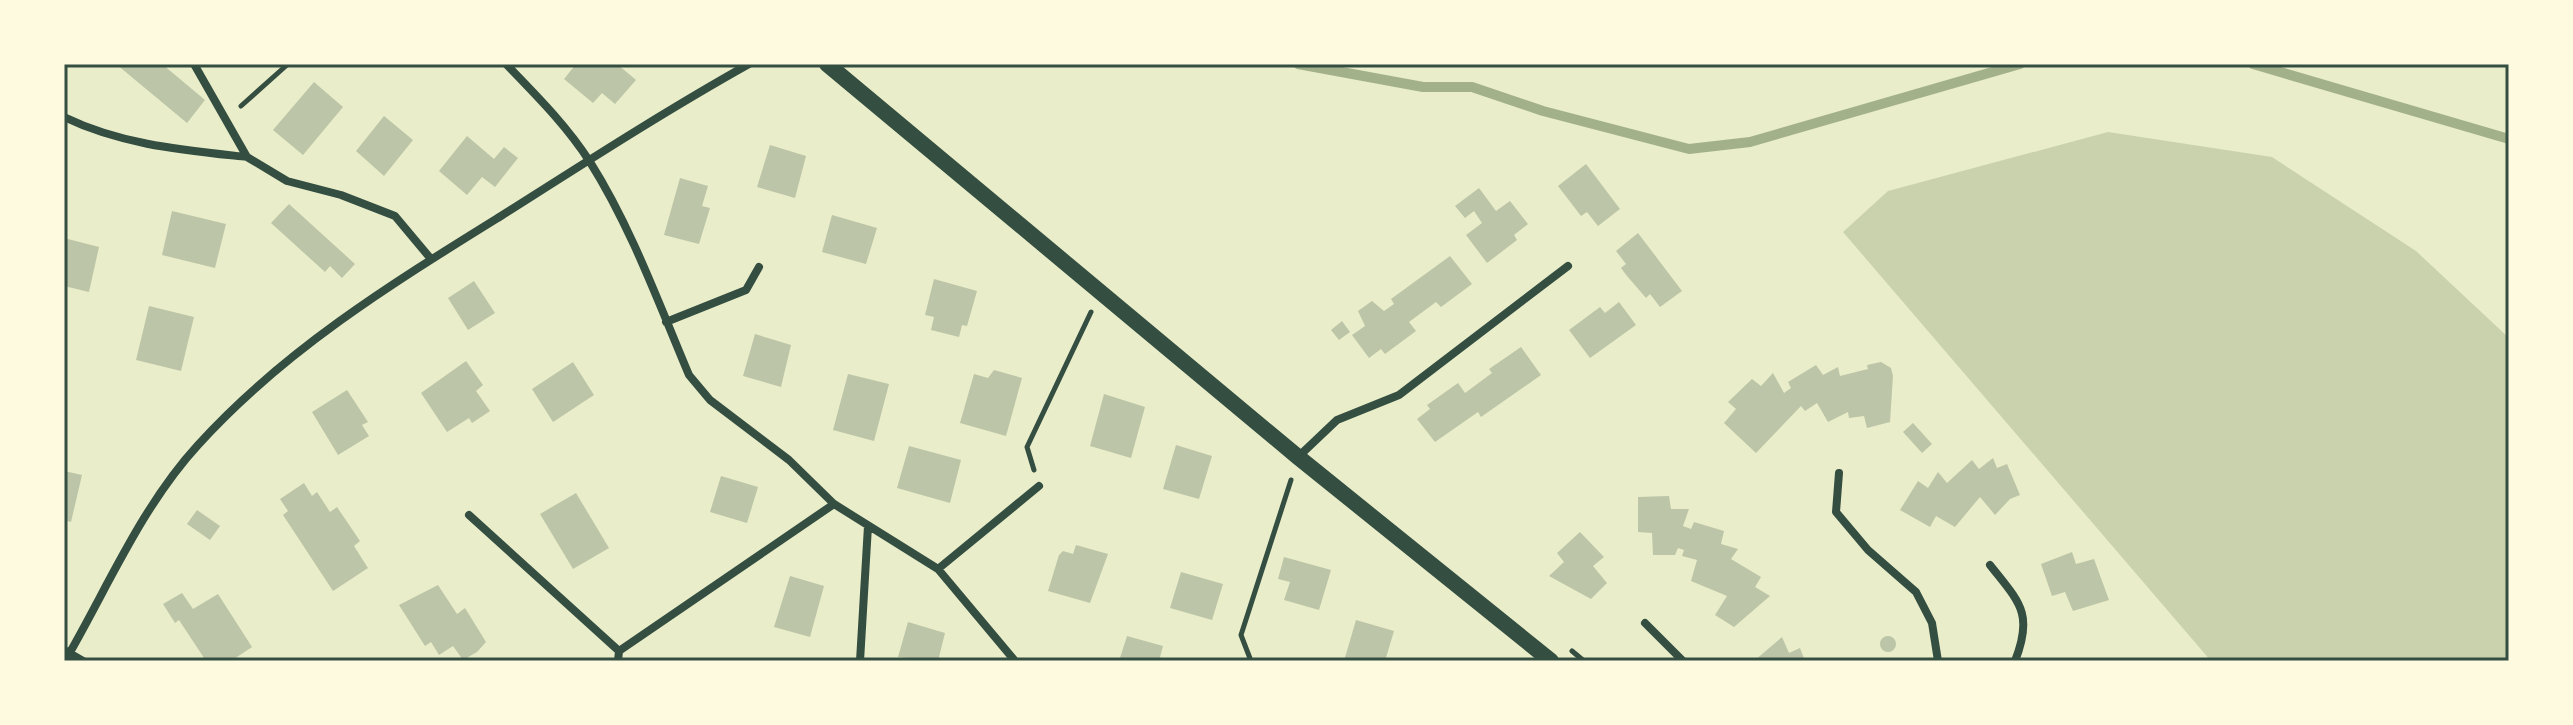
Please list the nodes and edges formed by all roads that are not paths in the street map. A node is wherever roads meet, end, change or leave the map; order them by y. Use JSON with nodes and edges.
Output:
{"nodes":[{"id":1,"x":194,"y":64,"type":"edge"},
{"id":2,"x":506,"y":64,"type":"edge"},
{"id":3,"x":749,"y":64,"type":"edge"},
{"id":4,"x":827,"y":64,"type":"edge"},
{"id":5,"x":64,"y":117,"type":"edge"},
{"id":6,"x":247,"y":157,"type":"junction"},
{"id":7,"x":589,"y":160,"type":"junction"},
{"id":8,"x":431,"y":259,"type":"junction"},
{"id":9,"x":1568,"y":266,"type":"dead end"},
{"id":10,"x":759,"y":267,"type":"dead end"},
{"id":11,"x":666,"y":322,"type":"junction"},
{"id":12,"x":1298,"y":457,"type":"junction"},
{"id":13,"x":1839,"y":473,"type":"dead end"},
{"id":14,"x":1039,"y":486,"type":"road end"},
{"id":15,"x":834,"y":504,"type":"junction"},
{"id":16,"x":469,"y":515,"type":"dead end"},
{"id":17,"x":868,"y":526,"type":"junction"},
{"id":18,"x":1990,"y":565,"type":"dead end"},
{"id":19,"x":938,"y":569,"type":"junction"},
{"id":20,"x":1645,"y":623,"type":"dead end"},
{"id":21,"x":619,"y":651,"type":"junction"},
{"id":22,"x":66,"y":655,"type":"edge"},
{"id":23,"x":83,"y":661,"type":"edge"},
{"id":24,"x":618,"y":661,"type":"edge"},
{"id":25,"x":860,"y":661,"type":"edge"},
{"id":26,"x":1015,"y":661,"type":"edge"},
{"id":27,"x":1551,"y":661,"type":"edge"},
{"id":28,"x":1683,"y":661,"type":"edge"},
{"id":29,"x":1938,"y":661,"type":"edge"},
{"id":30,"x":2015,"y":661,"type":"edge"}],
"edges":[{"from":1,"to":6,"type":"street"},
{"from":2,"to":7,"type":"street"},
{"from":3,"to":7,"type":"street"},
{"from":4,"to":12,"type":"main road"},
{"from":5,"to":6,"type":"street"},
{"from":6,"to":8,"type":"street"},
{"from":7,"to":8,"type":"street"},
{"from":7,"to":11,"type":"street"},
{"from":8,"to":22,"type":"street"},
{"from":9,"to":12,"type":"street"},
{"from":10,"to":11,"type":"street"},
{"from":11,"to":15,"type":"street"},
{"from":12,"to":27,"type":"main road"},
{"from":13,"to":29,"type":"street"},
{"from":14,"to":19,"type":"street"},
{"from":15,"to":17,"type":"street"},
{"from":15,"to":21,"type":"street"},
{"from":16,"to":21,"type":"street"},
{"from":17,"to":19,"type":"street"},
{"from":17,"to":25,"type":"street"},
{"from":18,"to":30,"type":"street"},
{"from":19,"to":26,"type":"street"},
{"from":20,"to":28,"type":"street"},
{"from":21,"to":24,"type":"street"},
{"from":22,"to":23,"type":"street"}]}
